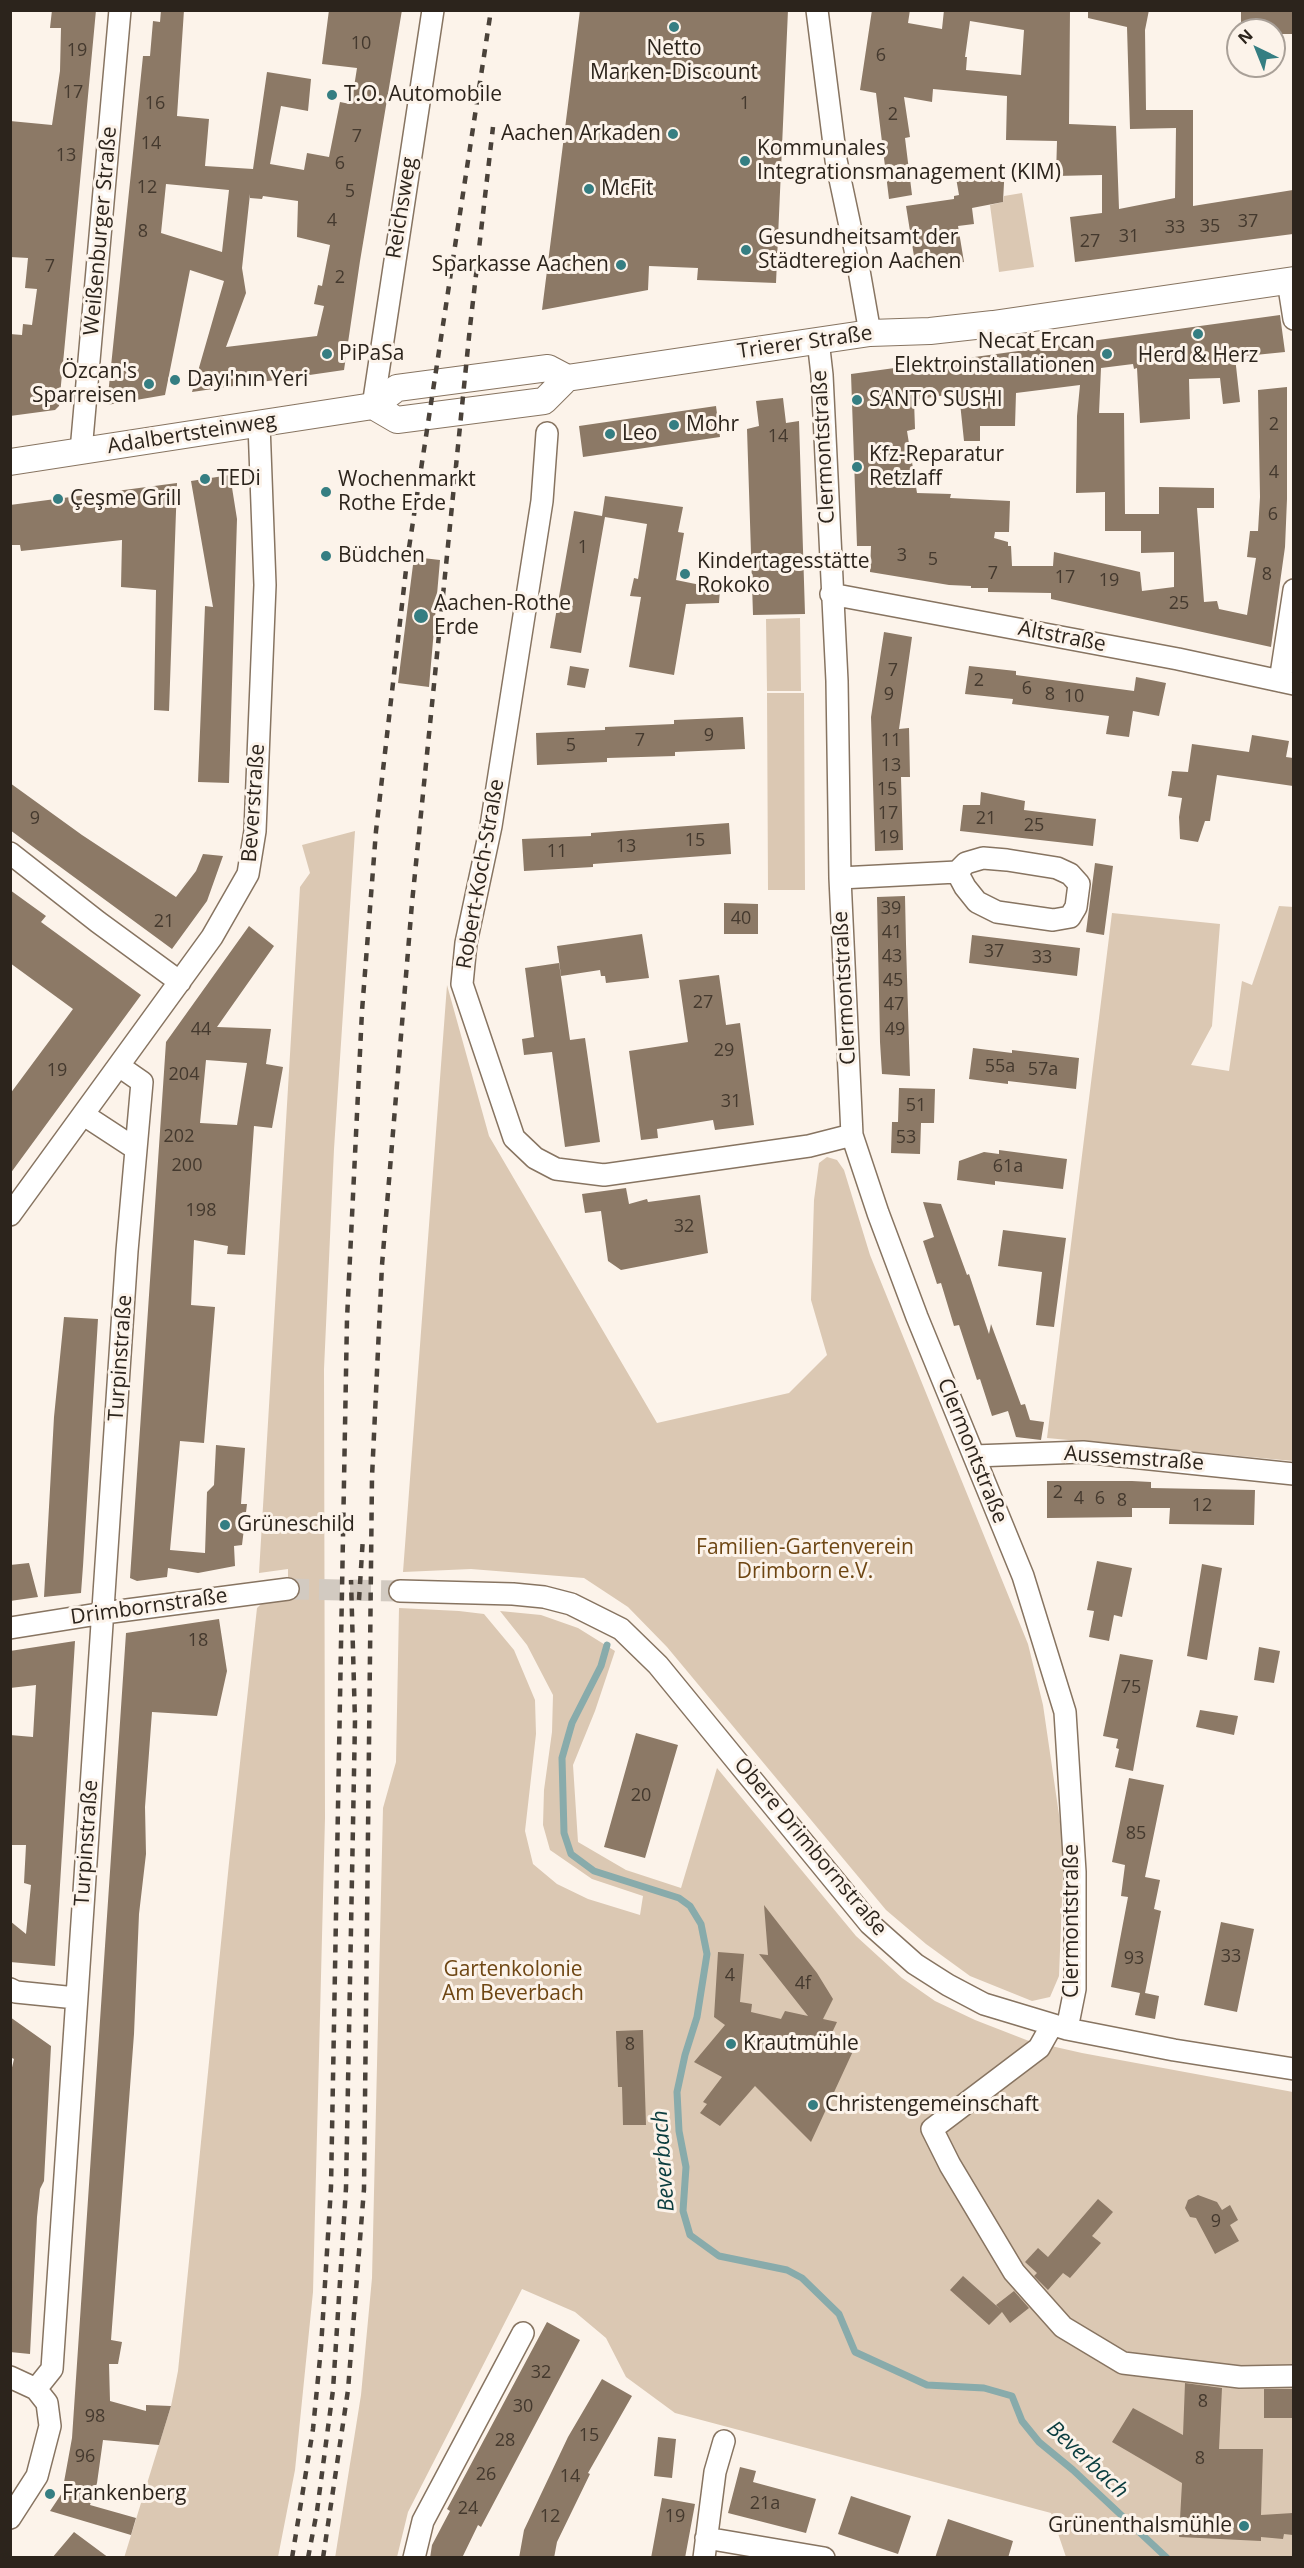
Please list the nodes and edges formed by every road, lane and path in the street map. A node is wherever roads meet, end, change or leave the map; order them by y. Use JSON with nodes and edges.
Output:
{"nodes":[{"id":1,"x":120,"y":10,"type":"edge"},
{"id":2,"x":433,"y":10,"type":"edge"},
{"id":3,"x":817,"y":10,"type":"edge"},
{"id":4,"x":1291,"y":281,"type":"edge"},
{"id":5,"x":1293,"y":319,"type":"edge"},
{"id":6,"x":870,"y":333,"type":"junction"},
{"id":7,"x":818,"y":340,"type":"junction"},
{"id":8,"x":567,"y":378,"type":"joint"},
{"id":9,"x":373,"y":406,"type":"junction"},
{"id":10,"x":259,"y":424,"type":"junction"},
{"id":11,"x":547,"y":433,"type":"dead end"},
{"id":12,"x":81,"y":451,"type":"junction"},
{"id":13,"x":10,"y":462,"type":"edge"},
{"id":14,"x":1293,"y":590,"type":"edge"},
{"id":15,"x":831,"y":594,"type":"junction"},
{"id":16,"x":1287,"y":683,"type":"edge"},
{"id":17,"x":10,"y":854,"type":"edge"},
{"id":18,"x":957,"y":872,"type":"junction"},
{"id":19,"x":840,"y":878,"type":"junction"},
{"id":20,"x":180,"y":982,"type":"junction"},
{"id":21,"x":119,"y":1066,"type":"junction"},
{"id":22,"x":84,"y":1115,"type":"junction"},
{"id":23,"x":852,"y":1135,"type":"junction"},
{"id":24,"x":136,"y":1149,"type":"junction"},
{"id":25,"x":10,"y":1215,"type":"edge"},
{"id":26,"x":974,"y":1456,"type":"junction"},
{"id":27,"x":1293,"y":1474,"type":"edge"},
{"id":28,"x":288,"y":1589,"type":"tunnel mouth"},
{"id":29,"x":400,"y":1591,"type":"tunnel mouth"},
{"id":30,"x":104,"y":1612,"type":"junction"},
{"id":31,"x":10,"y":1628,"type":"edge"},
{"id":32,"x":10,"y":1989,"type":"edge"},
{"id":33,"x":76,"y":1998,"type":"junction"},
{"id":34,"x":1060,"y":2027,"type":"junction"},
{"id":35,"x":1293,"y":2069,"type":"edge"},
{"id":36,"x":523,"y":2333,"type":"dead end"},
{"id":37,"x":1293,"y":2376,"type":"edge"},
{"id":38,"x":10,"y":2377,"type":"edge"},
{"id":39,"x":36,"y":2389,"type":"junction"},
{"id":40,"x":724,"y":2441,"type":"dead end"},
{"id":41,"x":10,"y":2518,"type":"edge"},
{"id":42,"x":705,"y":2548,"type":"edge"},
{"id":43,"x":414,"y":2558,"type":"edge"},
{"id":44,"x":824,"y":2558,"type":"edge"}],
"edges":[{"from":1,"to":12,"type":"street","name":"Weißenburger Straße"},
{"from":2,"to":9,"type":"street","name":"Reichsweg"},
{"from":3,"to":6,"type":"street"},
{"from":4,"to":5,"type":"street"},
{"from":4,"to":6,"type":"main road","name":"Trierer Straße"},
{"from":6,"to":7,"type":"main road","name":"Trierer Straße"},
{"from":7,"to":8,"type":"main road","name":"Trierer Straße"},
{"from":7,"to":15,"type":"street","name":"Clermontstraße"},
{"from":8,"to":9,"type":"main road","name":"Adalbertsteinweg"},
{"from":9,"to":10,"type":"main road","name":"Adalbertsteinweg"},
{"from":10,"to":12,"type":"main road","name":"Adalbertsteinweg"},
{"from":10,"to":20,"type":"street","name":"Beverstraße"},
{"from":11,"to":23,"type":"street","name":"Robert-Koch-Straße"},
{"from":12,"to":13,"type":"main road","name":"Adalbertsteinweg"},
{"from":14,"to":16,"type":"street"},
{"from":15,"to":16,"type":"street","name":"Altstraße"},
{"from":15,"to":19,"type":"street","name":"Clermontstraße"},
{"from":17,"to":20,"type":"street"},
{"from":18,"to":18,"type":"street"},
{"from":18,"to":19,"type":"street"},
{"from":19,"to":23,"type":"street","name":"Clermontstraße"},
{"from":20,"to":21,"type":"street","name":"Beverstraße"},
{"from":21,"to":22,"type":"street","name":"Beverstraße"},
{"from":21,"to":24,"type":"street","name":"Turpinstraße"},
{"from":22,"to":24,"type":"street"},
{"from":22,"to":25,"type":"street","name":"Beverstraße"},
{"from":23,"to":26,"type":"street","name":"Clermontstraße"},
{"from":24,"to":30,"type":"street","name":"Turpinstraße"},
{"from":26,"to":27,"type":"street","name":"Aussemstraße"},
{"from":26,"to":34,"type":"street","name":"Clermontstraße"},
{"from":28,"to":30,"type":"street","name":"Drimbornstraße"},
{"from":29,"to":34,"type":"street","name":"Obere Drimbornstraße"},
{"from":30,"to":31,"type":"street","name":"Drimbornstraße"},
{"from":30,"to":33,"type":"street","name":"Turpinstraße"},
{"from":32,"to":33,"type":"street"},
{"from":33,"to":39,"type":"street","name":"Turpinstraße"},
{"from":34,"to":35,"type":"street","name":"Obere Drimbornstraße"},
{"from":34,"to":37,"type":"street"},
{"from":36,"to":43,"type":"street"},
{"from":38,"to":39,"type":"street"},
{"from":39,"to":41,"type":"street"},
{"from":40,"to":42,"type":"street"},
{"from":42,"to":44,"type":"street"}]}
